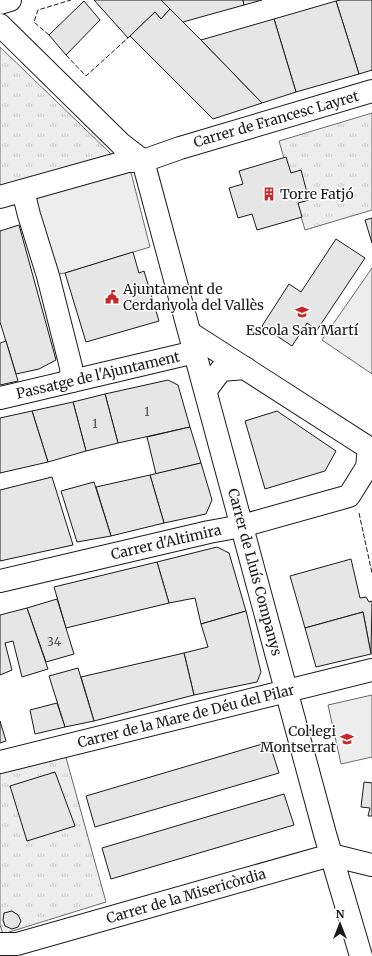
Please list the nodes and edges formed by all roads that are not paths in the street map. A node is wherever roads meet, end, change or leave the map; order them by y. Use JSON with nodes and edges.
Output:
{"nodes":[{"id":1,"x":10,"y":0,"type":"edge"},
{"id":2,"x":0,"y":3,"type":"edge"},
{"id":3,"x":0,"y":25,"type":"edge"},
{"id":4,"x":372,"y":91,"type":"edge"},
{"id":5,"x":131,"y":155,"type":"junction"},
{"id":6,"x":23,"y":191,"type":"junction"},
{"id":7,"x":0,"y":197,"type":"edge"},
{"id":8,"x":193,"y":343,"type":"junction"},
{"id":9,"x":245,"y":368,"type":"junction"},
{"id":10,"x":72,"y":381,"type":"junction"},
{"id":11,"x":206,"y":390,"type":"junction"},
{"id":12,"x":0,"y":398,"type":"edge"},
{"id":13,"x":370,"y":449,"type":"edge"},
{"id":14,"x":242,"y":526,"type":"junction"},
{"id":15,"x":0,"y":581,"type":"edge"},
{"id":16,"x":372,"y":670,"type":"edge"},
{"id":17,"x":287,"y":691,"type":"junction"},
{"id":18,"x":0,"y":762,"type":"edge"},
{"id":19,"x":331,"y":855,"type":"junction"},
{"id":20,"x":372,"y":865,"type":"edge"},
{"id":21,"x":0,"y":944,"type":"edge"},
{"id":22,"x":361,"y":956,"type":"edge"}],
"edges":[{"from":1,"to":2,"type":"street"},
{"from":3,"to":5,"type":"street"},
{"from":4,"to":5,"type":"street","name":"Carrer de Francesc Layret"},
{"from":5,"to":6,"type":"street","name":"Carrer de Francesc Layret"},
{"from":5,"to":8,"type":"street","name":"Carrer de Lluís Companys"},
{"from":6,"to":7,"type":"street","name":"Carrer de Francesc Layret"},
{"from":6,"to":10,"type":"street"},
{"from":8,"to":9,"type":"street"},
{"from":8,"to":10,"type":"street","name":"Passatge de l'Ajuntament"},
{"from":8,"to":11,"type":"street","name":"Carrer de Lluís Companys"},
{"from":9,"to":11,"type":"street"},
{"from":9,"to":13,"type":"street"},
{"from":10,"to":12,"type":"street","name":"Passatge de l'Ajuntament"},
{"from":11,"to":14,"type":"street","name":"Carrer de Lluís Companys"},
{"from":13,"to":14,"type":"street","name":"Carrer d'Altimira"},
{"from":14,"to":15,"type":"street","name":"Carrer d'Altimira"},
{"from":14,"to":17,"type":"street","name":"Carrer de Lluís Companys"},
{"from":16,"to":17,"type":"street","name":"Carrer de la Mare de Déu del Pilar"},
{"from":17,"to":18,"type":"street","name":"Carrer de la Mare de Déu del Pilar"},
{"from":17,"to":19,"type":"street","name":"Carrer de Lluís Companys"},
{"from":19,"to":20,"type":"street","name":"Carrer de la Misericòrdia"},
{"from":19,"to":21,"type":"street","name":"Carrer de la Misericòrdia"},
{"from":19,"to":22,"type":"street","name":"Carrer de Lluís Companys"}]}
